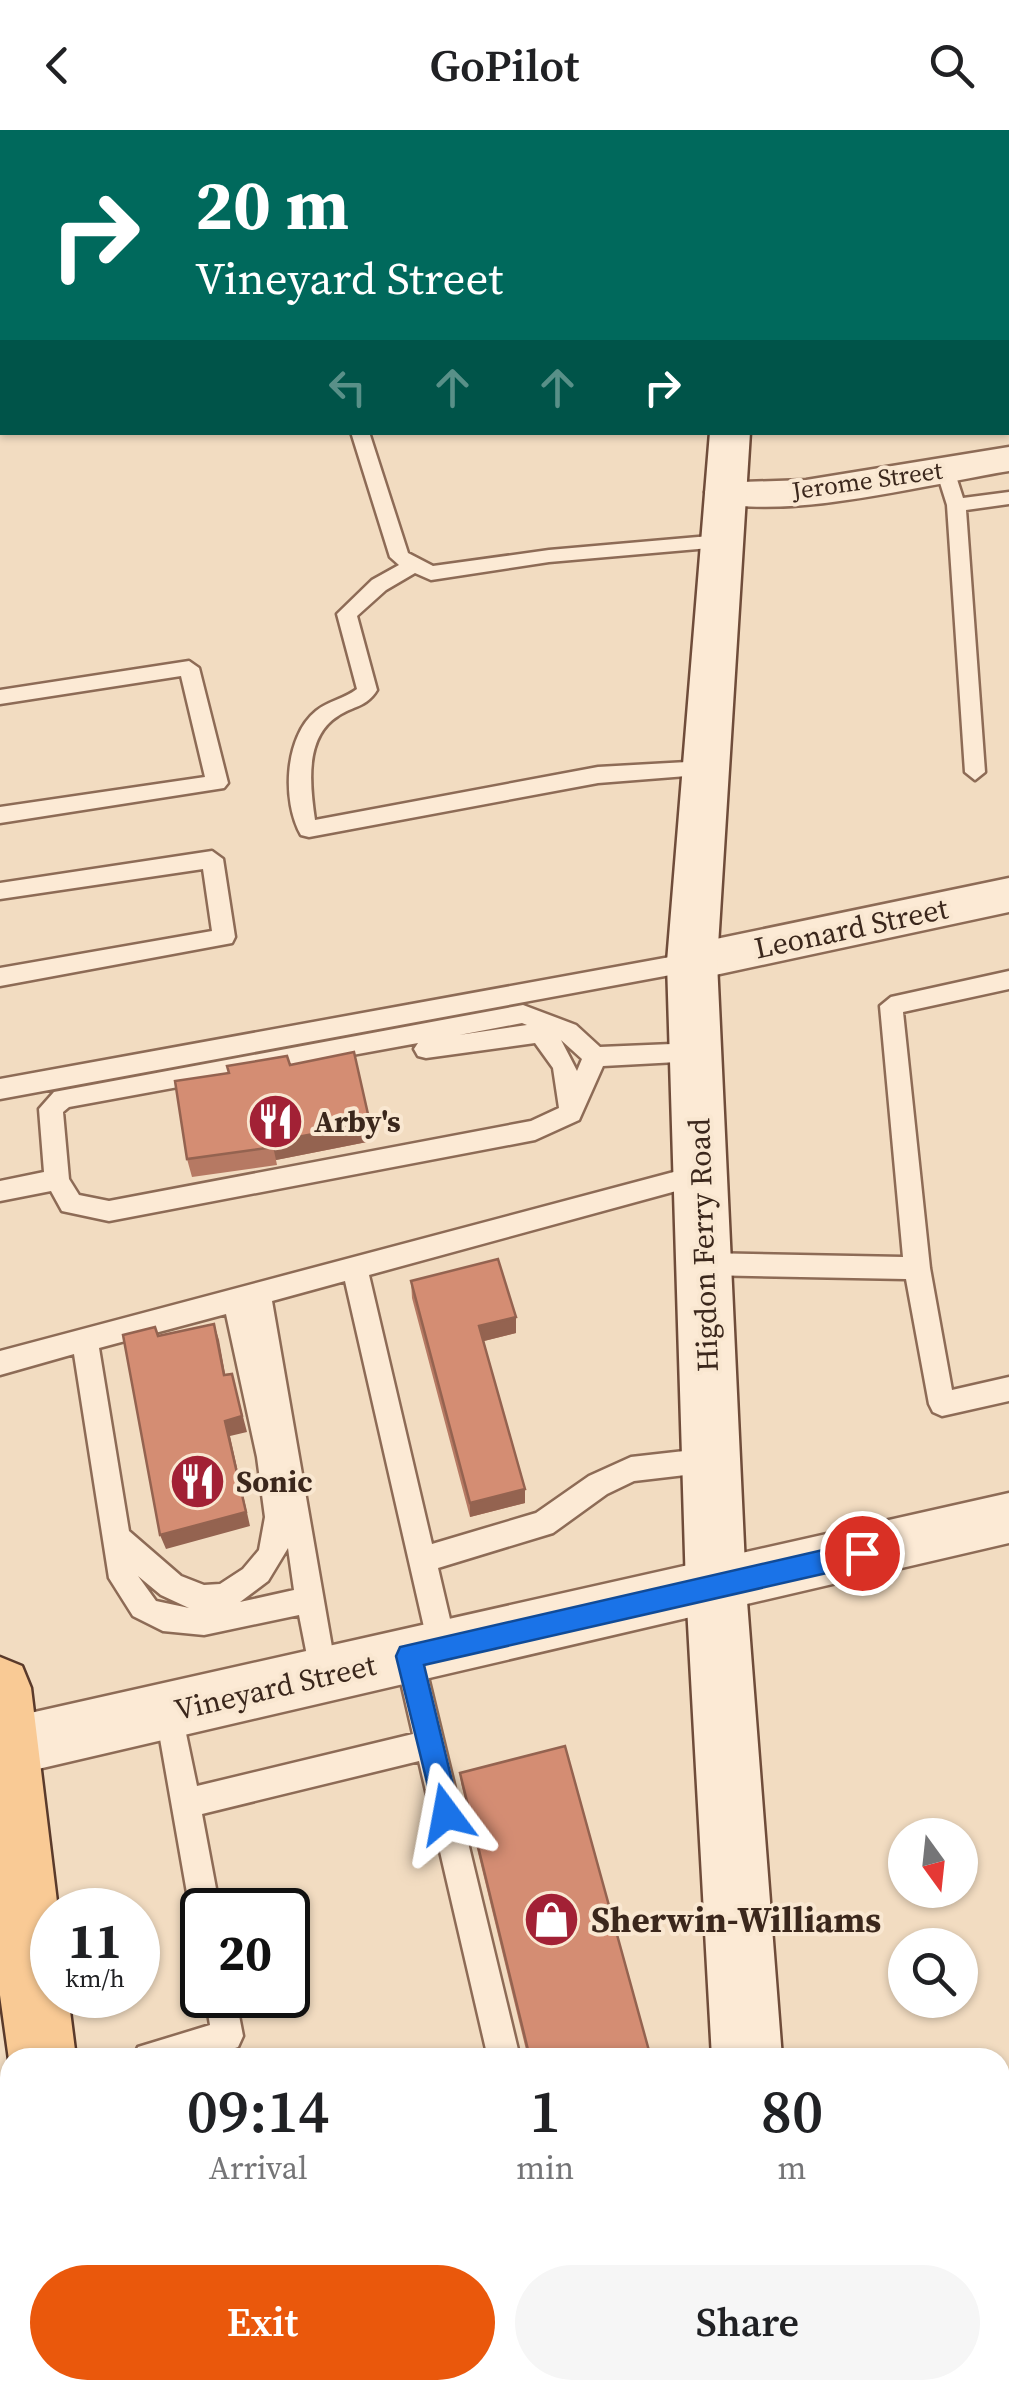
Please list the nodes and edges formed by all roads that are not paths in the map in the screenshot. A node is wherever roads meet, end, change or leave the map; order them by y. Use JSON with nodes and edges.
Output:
{"nodes":[{"id":1,"x":361,"y":435,"type":"edge"},
{"id":2,"x":730,"y":435,"type":"edge"},
{"id":3,"x":1009,"y":459,"type":"edge"},
{"id":4,"x":951,"y":488,"type":"junction"},
{"id":5,"x":1009,"y":498,"type":"edge"},
{"id":6,"x":722,"y":516,"type":"junction"},
{"id":7,"x":414,"y":565,"type":"junction"},
{"id":8,"x":0,"y":697,"type":"edge"},
{"id":9,"x":706,"y":770,"type":"junction"},
{"id":10,"x":975,"y":772,"type":"dead end"},
{"id":11,"x":0,"y":815,"type":"edge"},
{"id":12,"x":0,"y":892,"type":"edge"},
{"id":13,"x":1009,"y":895,"type":"edge"},
{"id":14,"x":692,"y":962,"type":"junction"},
{"id":15,"x":0,"y":977,"type":"edge"},
{"id":16,"x":1009,"y":980,"type":"edge"},
{"id":17,"x":696,"y":1052,"type":"junction"},
{"id":18,"x":595,"y":1056,"type":"junction"},
{"id":19,"x":0,"y":1089,"type":"edge"},
{"id":20,"x":571,"y":1113,"type":"junction"},
{"id":21,"x":51,"y":1126,"type":"junction"},
{"id":22,"x":700,"y":1175,"type":"junction"},
{"id":23,"x":57,"y":1180,"type":"junction"},
{"id":24,"x":0,"y":1192,"type":"edge"},
{"id":25,"x":704,"y":1264,"type":"junction"},
{"id":26,"x":917,"y":1268,"type":"junction"},
{"id":27,"x":355,"y":1269,"type":"junction"},
{"id":28,"x":246,"y":1296,"type":"junction"},
{"id":29,"x":85,"y":1340,"type":"junction"},
{"id":30,"x":0,"y":1363,"type":"edge"},
{"id":31,"x":1009,"y":1389,"type":"edge"},
{"id":32,"x":711,"y":1460,"type":"junction"},
{"id":33,"x":1009,"y":1518,"type":"edge"},
{"id":34,"x":116,"y":1536,"type":"junction"},
{"id":35,"x":422,"y":1560,"type":"junction"},
{"id":36,"x":716,"y":1588,"type":"junction"},
{"id":37,"x":310,"y":1599,"type":"junction"},
{"id":38,"x":426,"y":1653,"type":"junction"},
{"id":39,"x":323,"y":1676,"type":"junction"},
{"id":40,"x":170,"y":1710,"type":"junction"},
{"id":41,"x":4,"y":1718,"type":"edge"},
{"id":42,"x":430,"y":1744,"type":"junction"},
{"id":43,"x":186,"y":1803,"type":"junction"},
{"id":44,"x":201,"y":1888,"type":"edge"},
{"id":45,"x":224,"y":2018,"type":"edge"},
{"id":46,"x":229,"y":2047,"type":"edge"},
{"id":47,"x":40,"y":2048,"type":"edge"},
{"id":48,"x":502,"y":2048,"type":"edge"},
{"id":49,"x":746,"y":2048,"type":"edge"}],
"edges":[{"from":1,"to":7,"type":"lane"},
{"from":2,"to":6,"type":"main road","name":"Higdon Ferry Road"},
{"from":3,"to":4,"type":"street","name":"Jerome Street"},
{"from":4,"to":5,"type":"lane"},
{"from":4,"to":6,"type":"street","name":"Jerome Street"},
{"from":4,"to":10,"type":"lane"},
{"from":6,"to":7,"type":"lane"},
{"from":6,"to":9,"type":"main road","name":"Higdon Ferry Road"},
{"from":7,"to":9,"type":"lane"},
{"from":8,"to":11,"type":"lane"},
{"from":9,"to":14,"type":"main road","name":"Higdon Ferry Road"},
{"from":12,"to":15,"type":"lane"},
{"from":13,"to":14,"type":"street","name":"Leonard Street"},
{"from":14,"to":17,"type":"main road","name":"Higdon Ferry Road"},
{"from":14,"to":19,"type":"lane"},
{"from":16,"to":26,"type":"lane"},
{"from":17,"to":18,"type":"lane"},
{"from":17,"to":22,"type":"main road","name":"Higdon Ferry Road"},
{"from":18,"to":20,"type":"lane"},
{"from":18,"to":21,"type":"lane"},
{"from":20,"to":21,"type":"lane"},
{"from":20,"to":23,"type":"lane"},
{"from":21,"to":23,"type":"lane"},
{"from":22,"to":25,"type":"main road","name":"Higdon Ferry Road"},
{"from":22,"to":27,"type":"lane"},
{"from":23,"to":24,"type":"lane"},
{"from":25,"to":26,"type":"lane"},
{"from":25,"to":32,"type":"main road","name":"Higdon Ferry Road"},
{"from":26,"to":31,"type":"lane"},
{"from":27,"to":28,"type":"lane"},
{"from":27,"to":35,"type":"lane"},
{"from":28,"to":29,"type":"lane"},
{"from":28,"to":34,"type":"lane"},
{"from":28,"to":37,"type":"lane"},
{"from":29,"to":30,"type":"lane"},
{"from":29,"to":34,"type":"lane"},
{"from":32,"to":35,"type":"lane"},
{"from":32,"to":36,"type":"main road","name":"Higdon Ferry Road"},
{"from":33,"to":36,"type":"street","name":"Vineyard Street"},
{"from":34,"to":37,"type":"lane"},
{"from":35,"to":38,"type":"lane"},
{"from":36,"to":38,"type":"street","name":"Vineyard Street"},
{"from":36,"to":49,"type":"main road","name":"Higdon Ferry Road"},
{"from":37,"to":39,"type":"lane"},
{"from":38,"to":39,"type":"street","name":"Vineyard Street"},
{"from":38,"to":42,"type":"lane"},
{"from":39,"to":40,"type":"street","name":"Vineyard Street"},
{"from":40,"to":41,"type":"street","name":"Vineyard Street"},
{"from":40,"to":43,"type":"lane"},
{"from":41,"to":47,"type":"main road"},
{"from":42,"to":43,"type":"lane"},
{"from":42,"to":48,"type":"lane"},
{"from":43,"to":44,"type":"lane"},
{"from":45,"to":46,"type":"lane"}]}
